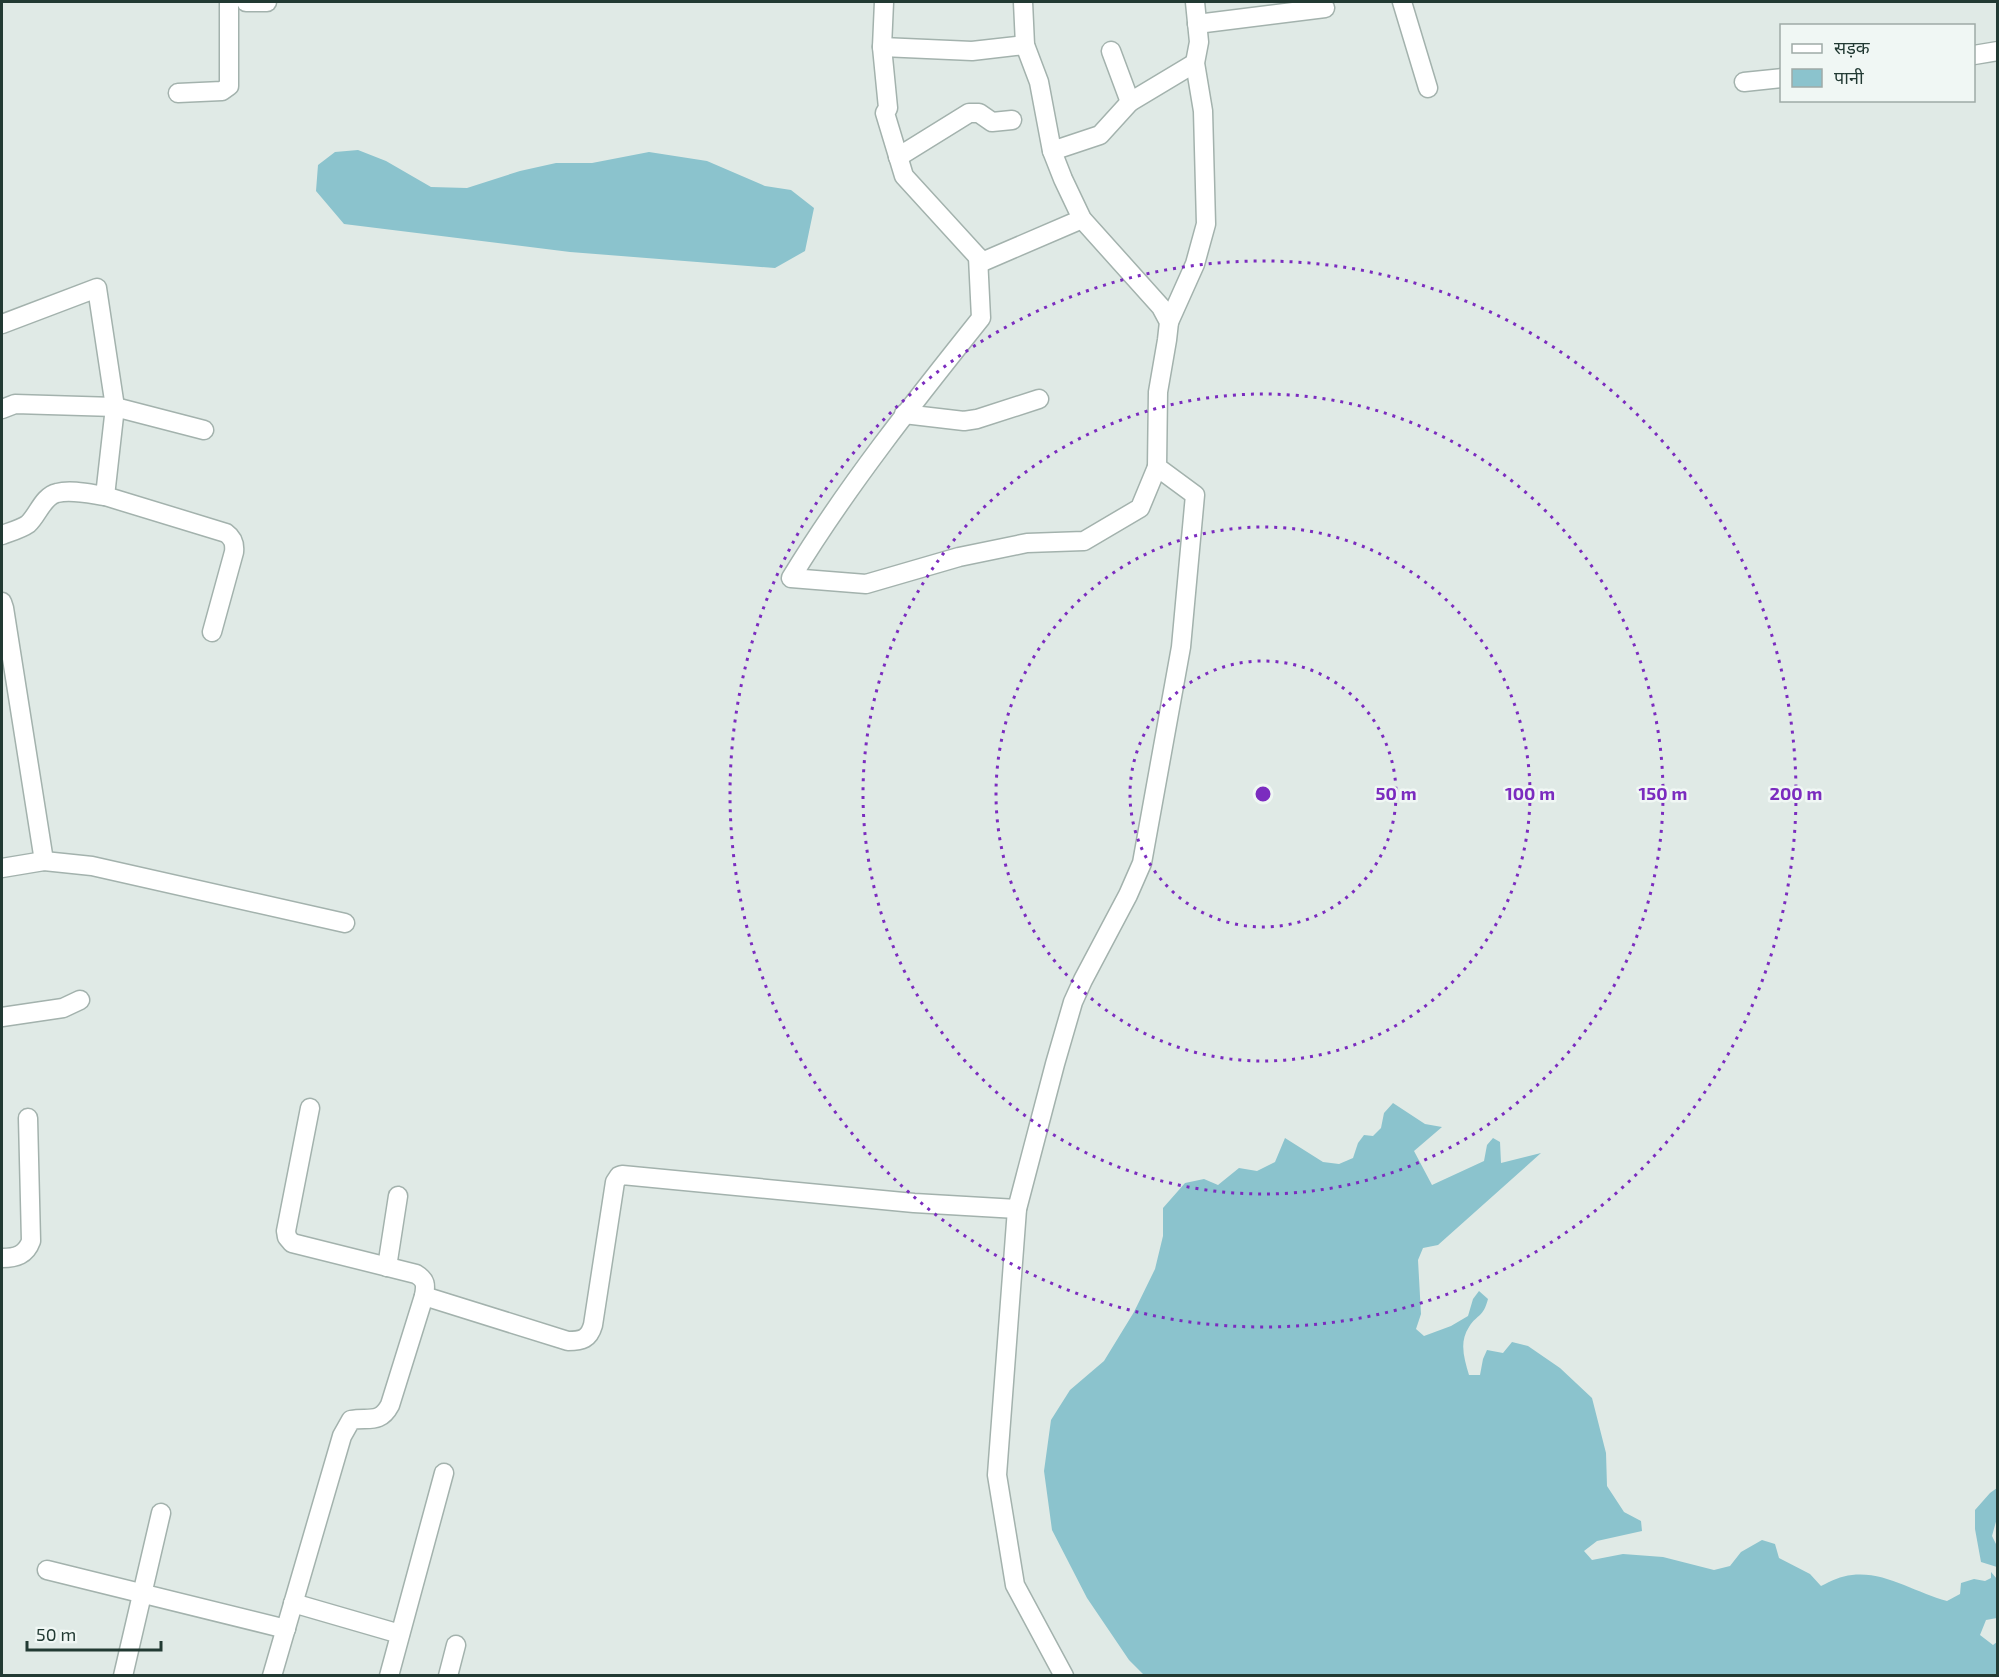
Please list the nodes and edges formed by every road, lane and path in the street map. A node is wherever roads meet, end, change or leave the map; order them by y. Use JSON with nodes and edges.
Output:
{"nodes":[{"id":1,"x":229,"y":2,"type":"edge"},
{"id":2,"x":246,"y":2,"type":"edge"},
{"id":3,"x":267,"y":2,"type":"edge"},
{"id":4,"x":884,"y":2,"type":"edge"},
{"id":5,"x":1023,"y":2,"type":"edge"},
{"id":6,"x":1196,"y":2,"type":"edge"},
{"id":7,"x":1402,"y":2,"type":"edge"},
{"id":8,"x":1325,"y":8,"type":"dead end"},
{"id":9,"x":1197,"y":24,"type":"junction"},
{"id":10,"x":1025,"y":45,"type":"junction"},
{"id":11,"x":882,"y":47,"type":"junction"},
{"id":12,"x":1111,"y":51,"type":"dead end"},
{"id":13,"x":1998,"y":51,"type":"edge"},
{"id":14,"x":1975,"y":55,"type":"edge"},
{"id":15,"x":1195,"y":63,"type":"junction"},
{"id":16,"x":1780,"y":78,"type":"edge"},
{"id":17,"x":1744,"y":82,"type":"dead end"},
{"id":18,"x":1428,"y":88,"type":"dead end"},
{"id":19,"x":178,"y":93,"type":"dead end"},
{"id":20,"x":1130,"y":102,"type":"junction"},
{"id":21,"x":1012,"y":120,"type":"dead end"},
{"id":22,"x":1052,"y":152,"type":"junction"},
{"id":23,"x":898,"y":157,"type":"junction"},
{"id":24,"x":1082,"y":219,"type":"junction"},
{"id":25,"x":978,"y":257,"type":"junction"},
{"id":26,"x":1169,"y":322,"type":"junction"},
{"id":27,"x":2,"y":324,"type":"edge"},
{"id":28,"x":1039,"y":399,"type":"dead end"},
{"id":29,"x":114,"y":407,"type":"junction"},
{"id":30,"x":2,"y":410,"type":"edge"},
{"id":31,"x":904,"y":414,"type":"junction"},
{"id":32,"x":204,"y":430,"type":"dead end"},
{"id":33,"x":1157,"y":467,"type":"junction"},
{"id":34,"x":105,"y":496,"type":"junction"},
{"id":35,"x":2,"y":535,"type":"edge"},
{"id":36,"x":2,"y":602,"type":"edge"},
{"id":37,"x":212,"y":632,"type":"dead end"},
{"id":38,"x":44,"y":861,"type":"junction"},
{"id":39,"x":2,"y":868,"type":"edge"},
{"id":40,"x":345,"y":923,"type":"dead end"},
{"id":41,"x":80,"y":1000,"type":"dead end"},
{"id":42,"x":2,"y":1017,"type":"edge"},
{"id":43,"x":310,"y":1108,"type":"dead end"},
{"id":44,"x":28,"y":1118,"type":"dead end"},
{"id":45,"x":398,"y":1196,"type":"dead end"},
{"id":46,"x":1017,"y":1209,"type":"junction"},
{"id":47,"x":2,"y":1258,"type":"edge"},
{"id":48,"x":387,"y":1267,"type":"junction"},
{"id":49,"x":424,"y":1296,"type":"junction"},
{"id":50,"x":444,"y":1473,"type":"dead end"},
{"id":51,"x":161,"y":1513,"type":"dead end"},
{"id":52,"x":46,"y":1570,"type":"dead end"},
{"id":53,"x":143,"y":1594,"type":"junction"},
{"id":54,"x":293,"y":1603,"type":"junction"},
{"id":55,"x":286,"y":1629,"type":"junction"},
{"id":56,"x":400,"y":1634,"type":"junction"},
{"id":57,"x":456,"y":1645,"type":"dead end"},
{"id":58,"x":123,"y":1676,"type":"edge"},
{"id":59,"x":272,"y":1676,"type":"edge"},
{"id":60,"x":389,"y":1676,"type":"edge"},
{"id":61,"x":448,"y":1676,"type":"edge"},
{"id":62,"x":1064,"y":1676,"type":"edge"}],
"edges":[{"from":1,"to":19,"type":"street"},
{"from":2,"to":3,"type":"street"},
{"from":4,"to":11,"type":"street"},
{"from":5,"to":10,"type":"street"},
{"from":6,"to":9,"type":"street"},
{"from":7,"to":18,"type":"street"},
{"from":8,"to":9,"type":"street"},
{"from":9,"to":15,"type":"street"},
{"from":10,"to":11,"type":"street"},
{"from":10,"to":22,"type":"street"},
{"from":11,"to":23,"type":"street"},
{"from":12,"to":20,"type":"street"},
{"from":13,"to":14,"type":"street"},
{"from":15,"to":20,"type":"street"},
{"from":15,"to":26,"type":"street"},
{"from":16,"to":17,"type":"street"},
{"from":20,"to":22,"type":"street"},
{"from":21,"to":23,"type":"street"},
{"from":22,"to":24,"type":"street"},
{"from":23,"to":25,"type":"street"},
{"from":24,"to":25,"type":"street"},
{"from":24,"to":26,"type":"street"},
{"from":25,"to":31,"type":"street"},
{"from":26,"to":33,"type":"street"},
{"from":27,"to":29,"type":"street"},
{"from":28,"to":31,"type":"street"},
{"from":29,"to":30,"type":"street"},
{"from":29,"to":32,"type":"street"},
{"from":29,"to":34,"type":"street"},
{"from":31,"to":33,"type":"street"},
{"from":33,"to":46,"type":"street"},
{"from":34,"to":35,"type":"street"},
{"from":34,"to":37,"type":"street"},
{"from":36,"to":38,"type":"street"},
{"from":38,"to":39,"type":"street"},
{"from":38,"to":40,"type":"street"},
{"from":41,"to":42,"type":"street"},
{"from":43,"to":48,"type":"street"},
{"from":44,"to":47,"type":"street"},
{"from":45,"to":48,"type":"street"},
{"from":46,"to":49,"type":"street"},
{"from":46,"to":62,"type":"street"},
{"from":48,"to":49,"type":"street"},
{"from":49,"to":54,"type":"street"},
{"from":50,"to":56,"type":"street"},
{"from":51,"to":53,"type":"street"},
{"from":52,"to":53,"type":"street"},
{"from":53,"to":55,"type":"street"},
{"from":53,"to":58,"type":"street"},
{"from":54,"to":55,"type":"street"},
{"from":54,"to":56,"type":"street"},
{"from":55,"to":59,"type":"street"},
{"from":56,"to":60,"type":"street"},
{"from":57,"to":61,"type":"street"}]}
